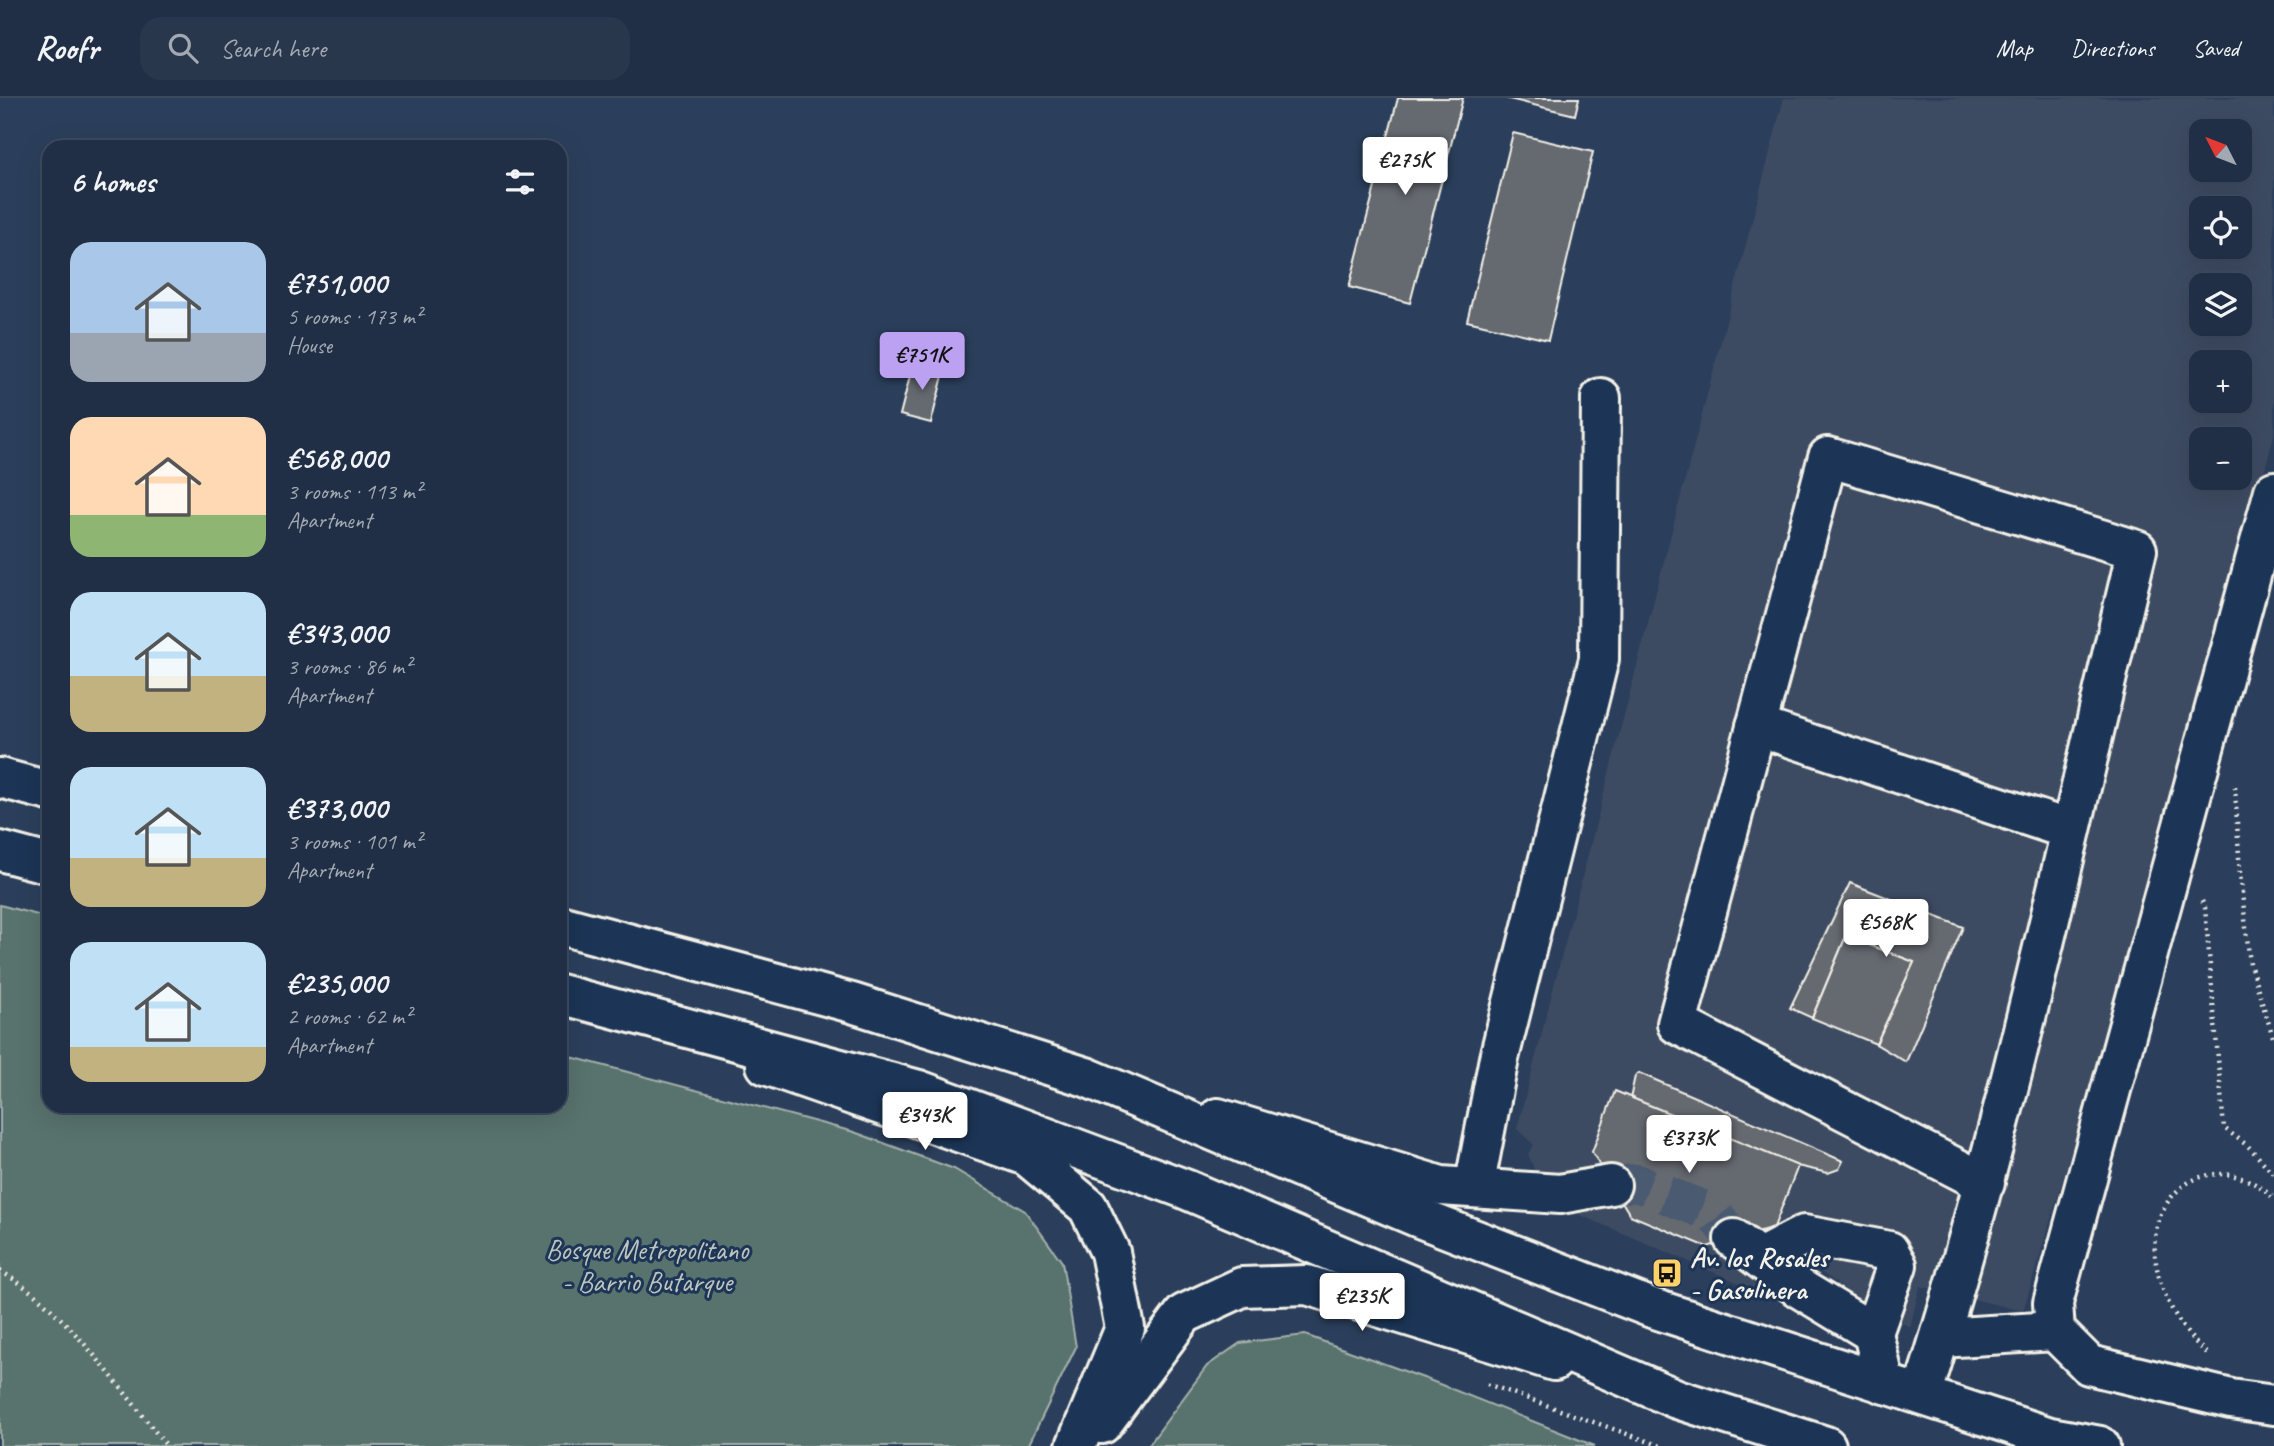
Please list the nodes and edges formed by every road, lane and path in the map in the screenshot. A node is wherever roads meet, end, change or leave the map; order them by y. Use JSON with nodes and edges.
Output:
{"nodes":[{"id":1,"x":1601,"y":398,"type":"dead end"},
{"id":2,"x":2274,"y":491,"type":"edge"},
{"id":3,"x":1756,"y":726,"type":"junction"},
{"id":4,"x":0,"y":779,"type":"edge"},
{"id":5,"x":2235,"y":783,"type":"dead end"},
{"id":6,"x":42,"y":789,"type":"edge"},
{"id":7,"x":2070,"y":830,"type":"junction"},
{"id":8,"x":2178,"y":843,"type":"junction"},
{"id":9,"x":0,"y":851,"type":"edge"},
{"id":10,"x":42,"y":862,"type":"edge"},
{"id":11,"x":567,"y":927,"type":"edge"},
{"id":12,"x":567,"y":996,"type":"edge"},
{"id":13,"x":567,"y":996,"type":"edge"},
{"id":14,"x":2274,"y":1040,"type":"edge"},
{"id":15,"x":1087,"y":1077,"type":"junction"},
{"id":16,"x":2274,"y":1174,"type":"edge"},
{"id":17,"x":1985,"y":1183,"type":"junction"},
{"id":18,"x":1611,"y":1185,"type":"tunnel mouth"},
{"id":19,"x":1474,"y":1188,"type":"junction"},
{"id":20,"x":2274,"y":1199,"type":"edge"},
{"id":21,"x":0,"y":1271,"type":"edge"},
{"id":22,"x":2055,"y":1331,"type":"junction"},
{"id":23,"x":1873,"y":1333,"type":"junction"},
{"id":24,"x":1940,"y":1338,"type":"junction"},
{"id":25,"x":2216,"y":1360,"type":"dead end"},
{"id":26,"x":1483,"y":1382,"type":"dead end"},
{"id":27,"x":1885,"y":1384,"type":"junction"},
{"id":28,"x":1922,"y":1395,"type":"junction"},
{"id":29,"x":1678,"y":1399,"type":"junction"},
{"id":30,"x":2274,"y":1405,"type":"edge"},
{"id":31,"x":167,"y":1446,"type":"edge"},
{"id":32,"x":1076,"y":1446,"type":"edge"},
{"id":33,"x":1087,"y":1446,"type":"edge"},
{"id":34,"x":1661,"y":1446,"type":"edge"},
{"id":35,"x":1826,"y":1446,"type":"edge"},
{"id":36,"x":2100,"y":1446,"type":"edge"}],
"edges":[{"from":1,"to":19,"type":"main road"},
{"from":2,"to":8,"type":"main road"},
{"from":3,"to":7,"type":"main road"},
{"from":3,"to":7,"type":"main road"},
{"from":3,"to":17,"type":"main road"},
{"from":4,"to":6,"type":"main road"},
{"from":5,"to":14,"type":"path"},
{"from":7,"to":17,"type":"main road"},
{"from":8,"to":16,"type":"path"},
{"from":8,"to":22,"type":"main road"},
{"from":9,"to":10,"type":"main road"},
{"from":11,"to":15,"type":"main road"},
{"from":12,"to":29,"type":"main road"},
{"from":13,"to":32,"type":"main road"},
{"from":15,"to":19,"type":"main road"},
{"from":15,"to":27,"type":"main road"},
{"from":17,"to":24,"type":"main road"},
{"from":18,"to":19,"type":"main road"},
{"from":20,"to":25,"type":"path"},
{"from":21,"to":31,"type":"path"},
{"from":22,"to":24,"type":"main road"},
{"from":22,"to":30,"type":"main road"},
{"from":23,"to":23,"type":"main road"},
{"from":23,"to":27,"type":"main road"},
{"from":24,"to":28,"type":"main road"},
{"from":26,"to":34,"type":"path"},
{"from":27,"to":28,"type":"main road"},
{"from":28,"to":36,"type":"main road"},
{"from":29,"to":33,"type":"main road"},
{"from":29,"to":35,"type":"main road"}]}
